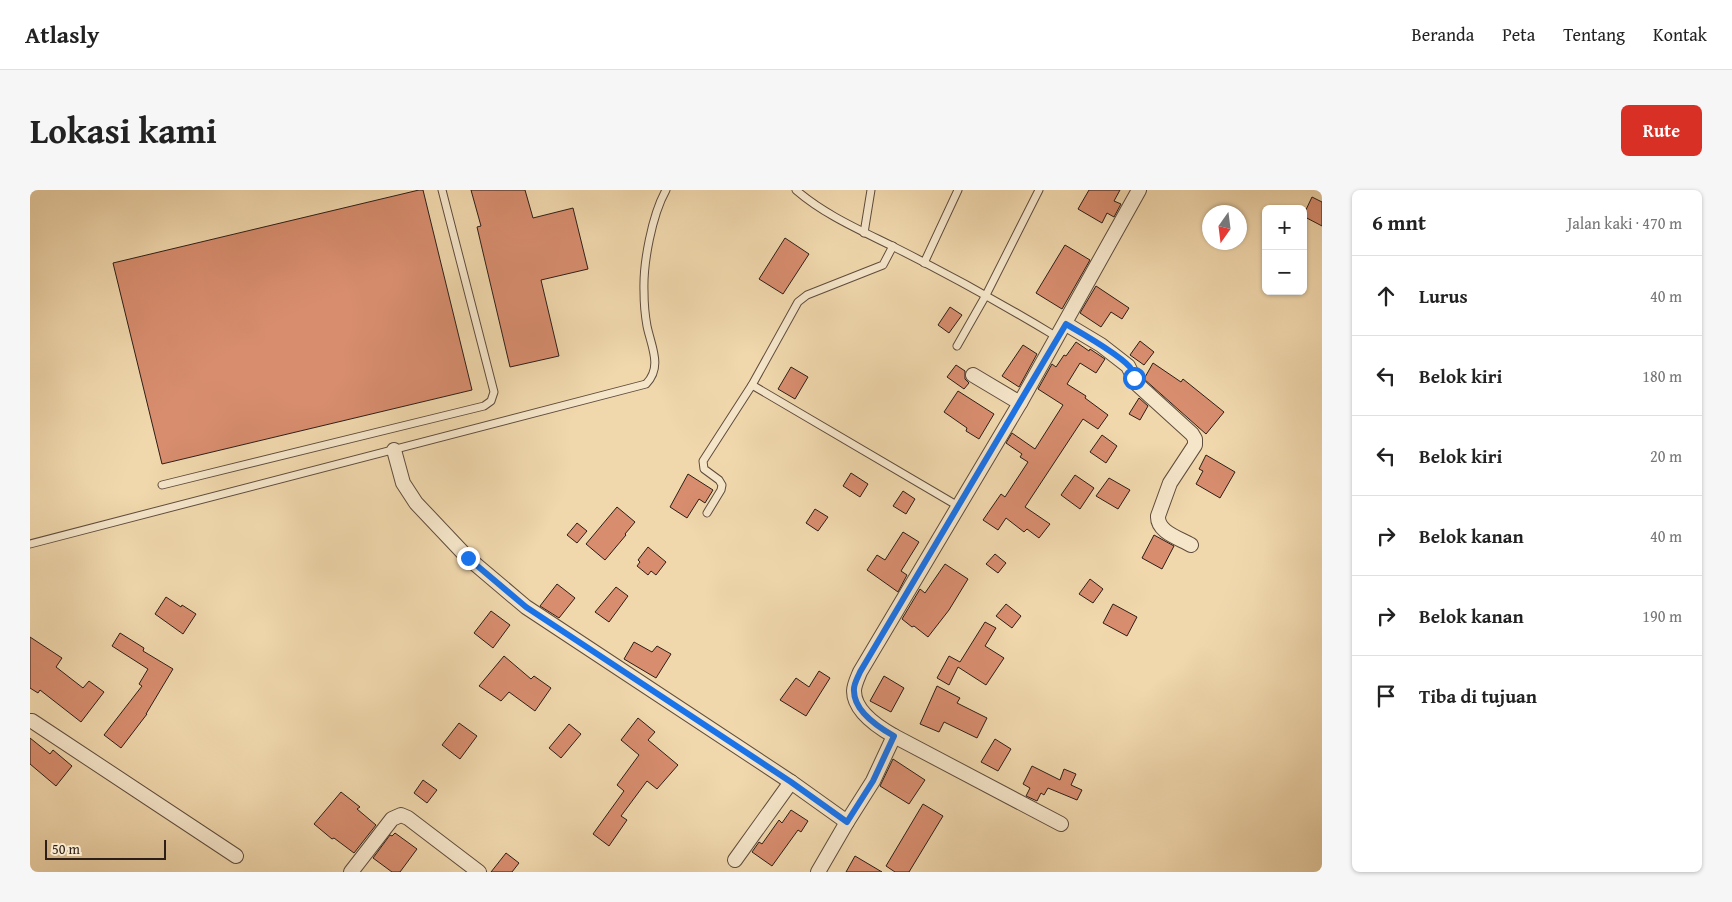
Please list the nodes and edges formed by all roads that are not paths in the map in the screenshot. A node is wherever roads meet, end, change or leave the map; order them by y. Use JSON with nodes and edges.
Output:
{"nodes":[{"id":1,"x":442,"y":190,"type":"edge"},
{"id":2,"x":666,"y":190,"type":"edge"},
{"id":3,"x":796,"y":190,"type":"edge"},
{"id":4,"x":871,"y":190,"type":"edge"},
{"id":5,"x":958,"y":190,"type":"edge"},
{"id":6,"x":1039,"y":190,"type":"edge"},
{"id":7,"x":1139,"y":190,"type":"edge"},
{"id":8,"x":864,"y":233,"type":"junction"},
{"id":9,"x":893,"y":246,"type":"junction"},
{"id":10,"x":924,"y":263,"type":"junction"},
{"id":11,"x":986,"y":295,"type":"junction"},
{"id":12,"x":1066,"y":324,"type":"junction"},
{"id":13,"x":1058,"y":337,"type":"junction"},
{"id":14,"x":957,"y":346,"type":"dead end"},
{"id":15,"x":973,"y":375,"type":"dead end"},
{"id":16,"x":752,"y":384,"type":"junction"},
{"id":17,"x":1020,"y":403,"type":"junction"},
{"id":18,"x":394,"y":450,"type":"junction"},
{"id":19,"x":162,"y":485,"type":"dead end"},
{"id":20,"x":958,"y":506,"type":"junction"},
{"id":21,"x":708,"y":512,"type":"dead end"},
{"id":22,"x":30,"y":544,"type":"edge"},
{"id":23,"x":1191,"y":545,"type":"dead end"},
{"id":24,"x":30,"y":721,"type":"edge"},
{"id":25,"x":894,"y":736,"type":"junction"},
{"id":26,"x":791,"y":782,"type":"junction"},
{"id":27,"x":847,"y":822,"type":"junction"},
{"id":28,"x":1061,"y":824,"type":"dead end"},
{"id":29,"x":236,"y":856,"type":"dead end"},
{"id":30,"x":735,"y":860,"type":"dead end"},
{"id":31,"x":351,"y":872,"type":"edge"},
{"id":32,"x":479,"y":872,"type":"edge"},
{"id":33,"x":818,"y":872,"type":"edge"}],
"edges":[{"from":1,"to":19,"type":"lane"},
{"from":2,"to":18,"type":"lane"},
{"from":3,"to":8,"type":"lane"},
{"from":4,"to":8,"type":"lane"},
{"from":5,"to":10,"type":"lane"},
{"from":6,"to":11,"type":"lane"},
{"from":7,"to":12,"type":"street"},
{"from":8,"to":9,"type":"lane"},
{"from":9,"to":10,"type":"lane"},
{"from":9,"to":16,"type":"lane"},
{"from":10,"to":11,"type":"lane"},
{"from":11,"to":13,"type":"lane"},
{"from":11,"to":14,"type":"lane"},
{"from":12,"to":13,"type":"street"},
{"from":12,"to":23,"type":"street"},
{"from":13,"to":17,"type":"street"},
{"from":15,"to":17,"type":"street"},
{"from":16,"to":20,"type":"lane"},
{"from":16,"to":21,"type":"lane"},
{"from":17,"to":20,"type":"street"},
{"from":18,"to":22,"type":"lane"},
{"from":18,"to":26,"type":"street"},
{"from":20,"to":25,"type":"street"},
{"from":24,"to":29,"type":"street"},
{"from":25,"to":27,"type":"street"},
{"from":25,"to":28,"type":"street"},
{"from":26,"to":27,"type":"street"},
{"from":26,"to":30,"type":"street"},
{"from":27,"to":33,"type":"street"},
{"from":31,"to":32,"type":"street"}]}
